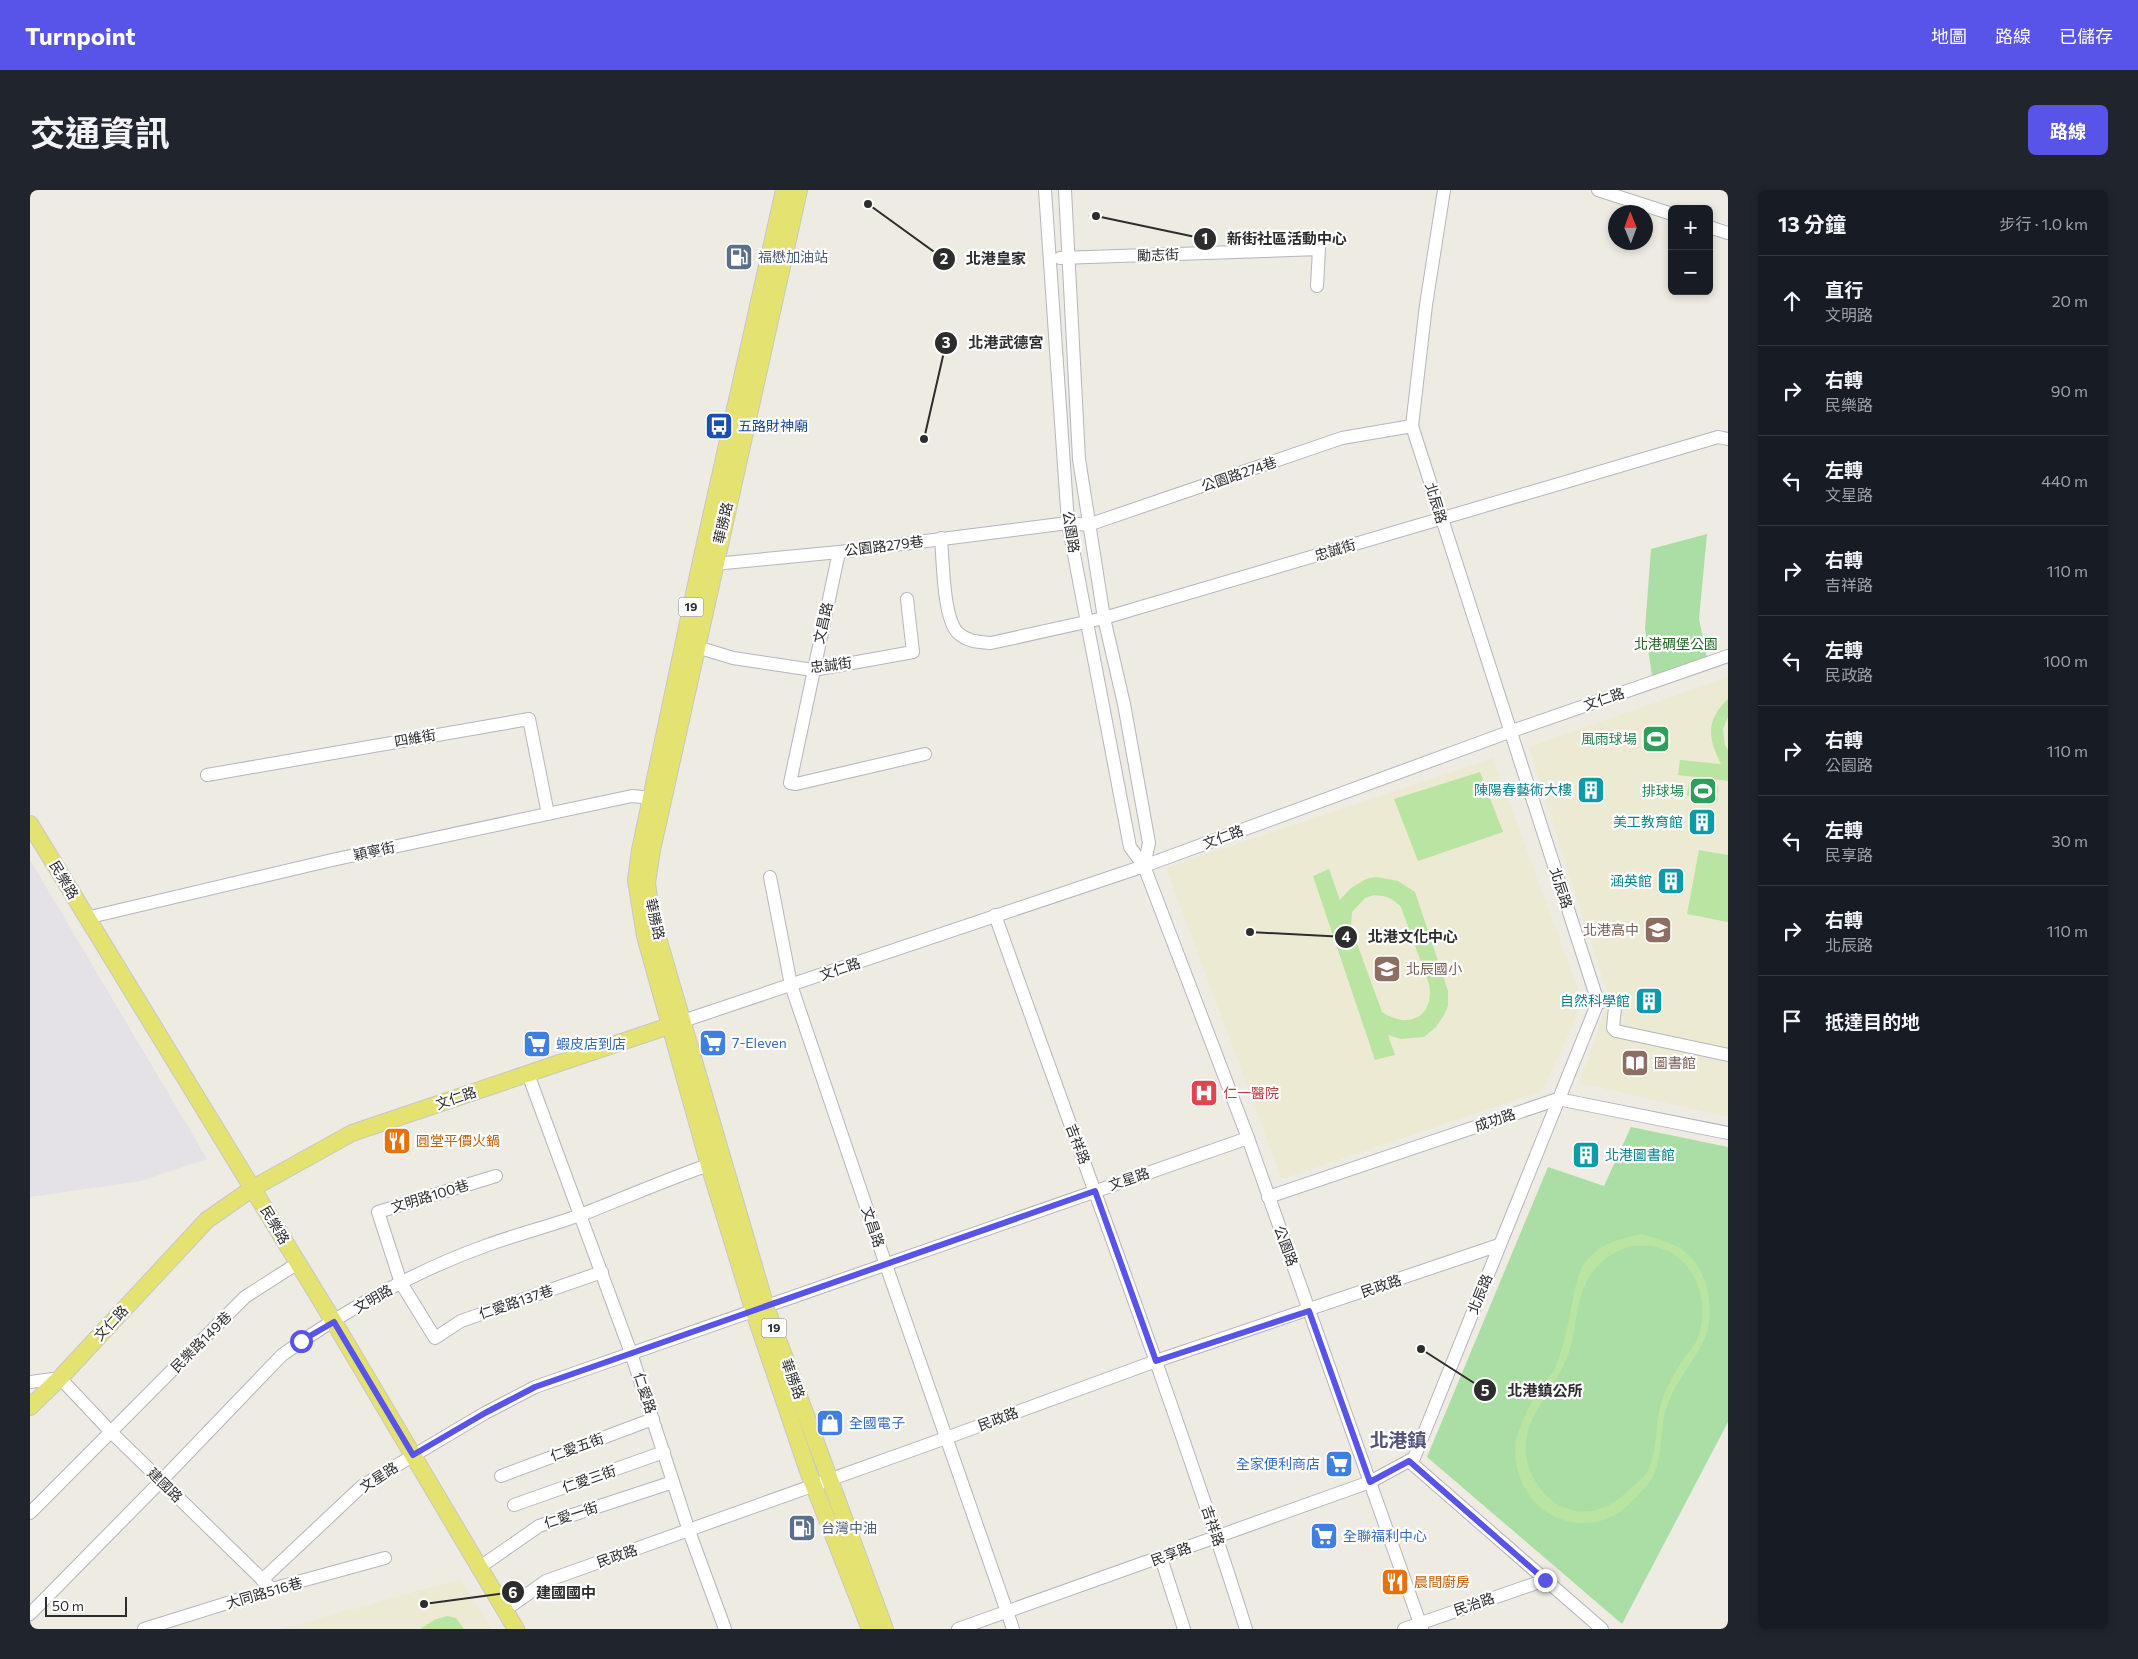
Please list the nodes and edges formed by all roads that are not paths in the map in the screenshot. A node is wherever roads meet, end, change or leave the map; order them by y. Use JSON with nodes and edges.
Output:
{"nodes":[{"id":1,"x":784,"y":190,"type":"edge"},
{"id":2,"x":799,"y":190,"type":"edge"},
{"id":3,"x":1045,"y":190,"type":"edge"},
{"id":4,"x":1065,"y":190,"type":"edge"},
{"id":5,"x":1444,"y":190,"type":"edge"},
{"id":6,"x":1598,"y":190,"type":"edge"},
{"id":7,"x":1668,"y":213,"type":"edge"},
{"id":8,"x":1713,"y":228,"type":"edge"},
{"id":9,"x":1728,"y":233,"type":"edge"},
{"id":10,"x":1069,"y":257,"type":"junction"},
{"id":11,"x":1050,"y":259,"type":"junction"},
{"id":12,"x":1317,"y":286,"type":"dead end"},
{"id":13,"x":1412,"y":426,"type":"junction"},
{"id":14,"x":1728,"y":438,"type":"edge"},
{"id":15,"x":1440,"y":518,"type":"junction"},
{"id":16,"x":1068,"y":523,"type":"junction"},
{"id":17,"x":1088,"y":525,"type":"junction"},
{"id":18,"x":941,"y":538,"type":"junction"},
{"id":19,"x":839,"y":552,"type":"junction"},
{"id":20,"x":707,"y":563,"type":"junction"},
{"id":21,"x":907,"y":599,"type":"dead end"},
{"id":22,"x":1104,"y":618,"type":"junction"},
{"id":23,"x":1088,"y":622,"type":"junction"},
{"id":24,"x":697,"y":647,"type":"junction"},
{"id":25,"x":1728,"y":656,"type":"edge"},
{"id":26,"x":813,"y":670,"type":"junction"},
{"id":27,"x":1509,"y":732,"type":"junction"},
{"id":28,"x":925,"y":754,"type":"dead end"},
{"id":29,"x":206,"y":775,"type":"dead end"},
{"id":30,"x":658,"y":798,"type":"junction"},
{"id":31,"x":548,"y":814,"type":"junction"},
{"id":32,"x":30,"y":824,"type":"edge"},
{"id":33,"x":1144,"y":866,"type":"junction"},
{"id":34,"x":770,"y":877,"type":"dead end"},
{"id":35,"x":995,"y":915,"type":"junction"},
{"id":36,"x":86,"y":918,"type":"junction"},
{"id":37,"x":791,"y":985,"type":"junction"},
{"id":38,"x":1598,"y":1002,"type":"junction"},
{"id":39,"x":677,"y":1023,"type":"junction"},
{"id":40,"x":1728,"y":1056,"type":"edge"},
{"id":41,"x":528,"y":1074,"type":"junction"},
{"id":42,"x":1558,"y":1099,"type":"junction"},
{"id":43,"x":1728,"y":1133,"type":"edge"},
{"id":44,"x":1248,"y":1138,"type":"junction"},
{"id":45,"x":717,"y":1163,"type":"junction"},
{"id":46,"x":496,"y":1176,"type":"dead end"},
{"id":47,"x":253,"y":1188,"type":"junction"},
{"id":48,"x":1095,"y":1191,"type":"junction"},
{"id":49,"x":1268,"y":1197,"type":"junction"},
{"id":50,"x":580,"y":1215,"type":"junction"},
{"id":51,"x":1499,"y":1246,"type":"junction"},
{"id":52,"x":298,"y":1263,"type":"junction"},
{"id":53,"x":886,"y":1265,"type":"junction"},
{"id":54,"x":602,"y":1272,"type":"junction"},
{"id":55,"x":401,"y":1283,"type":"junction"},
{"id":56,"x":760,"y":1309,"type":"junction"},
{"id":57,"x":1309,"y":1311,"type":"junction"},
{"id":58,"x":334,"y":1322,"type":"junction"},
{"id":59,"x":631,"y":1352,"type":"junction"},
{"id":60,"x":1156,"y":1361,"type":"junction"},
{"id":61,"x":60,"y":1378,"type":"junction"},
{"id":62,"x":30,"y":1382,"type":"edge"},
{"id":63,"x":30,"y":1407,"type":"edge"},
{"id":64,"x":653,"y":1419,"type":"junction"},
{"id":65,"x":111,"y":1432,"type":"junction"},
{"id":66,"x":946,"y":1438,"type":"junction"},
{"id":67,"x":664,"y":1452,"type":"junction"},
{"id":68,"x":413,"y":1455,"type":"junction"},
{"id":69,"x":1409,"y":1461,"type":"junction"},
{"id":70,"x":501,"y":1476,"type":"dead end"},
{"id":71,"x":829,"y":1480,"type":"junction"},
{"id":72,"x":162,"y":1481,"type":"junction"},
{"id":73,"x":673,"y":1482,"type":"junction"},
{"id":74,"x":1370,"y":1482,"type":"junction"},
{"id":75,"x":814,"y":1486,"type":"junction"},
{"id":76,"x":514,"y":1505,"type":"dead end"},
{"id":77,"x":30,"y":1513,"type":"edge"},
{"id":78,"x":689,"y":1530,"type":"junction"},
{"id":79,"x":1217,"y":1538,"type":"junction"},
{"id":80,"x":385,"y":1558,"type":"dead end"},
{"id":81,"x":1160,"y":1558,"type":"junction"},
{"id":82,"x":480,"y":1567,"type":"junction"},
{"id":83,"x":262,"y":1580,"type":"junction"},
{"id":84,"x":1545,"y":1580,"type":"junction"},
{"id":85,"x":272,"y":1590,"type":"junction"},
{"id":86,"x":505,"y":1610,"type":"junction"},
{"id":87,"x":1007,"y":1613,"type":"junction"},
{"id":88,"x":30,"y":1614,"type":"edge"},
{"id":89,"x":1421,"y":1626,"type":"edge"},
{"id":90,"x":144,"y":1629,"type":"edge"},
{"id":91,"x":516,"y":1629,"type":"edge"},
{"id":92,"x":724,"y":1629,"type":"edge"},
{"id":93,"x":870,"y":1629,"type":"edge"},
{"id":94,"x":885,"y":1629,"type":"edge"},
{"id":95,"x":958,"y":1629,"type":"edge"},
{"id":96,"x":1013,"y":1629,"type":"edge"},
{"id":97,"x":1184,"y":1629,"type":"edge"},
{"id":98,"x":1246,"y":1629,"type":"edge"},
{"id":99,"x":1404,"y":1629,"type":"edge"},
{"id":100,"x":1602,"y":1629,"type":"edge"}],
"edges":[{"from":1,"to":20,"type":"main road","name":"華勝路","number":"19"},
{"from":2,"to":20,"type":"main road","name":"華勝路","number":"19"},
{"from":3,"to":11,"type":"street","name":"公園路"},
{"from":4,"to":10,"type":"street","name":"公園路"},
{"from":5,"to":13,"type":"street","name":"北辰路"},
{"from":6,"to":7,"type":"street"},
{"from":8,"to":9,"type":"street"},
{"from":10,"to":11,"type":"street","name":"勵志街"},
{"from":10,"to":12,"type":"street","name":"勵志街"},
{"from":10,"to":17,"type":"street","name":"公園路"},
{"from":11,"to":16,"type":"street","name":"公園路"},
{"from":13,"to":15,"type":"street","name":"北辰路"},
{"from":13,"to":17,"type":"street","name":"公園路274巷"},
{"from":14,"to":15,"type":"street","name":"忠誠街"},
{"from":15,"to":22,"type":"street","name":"忠誠街"},
{"from":15,"to":27,"type":"street","name":"北辰路"},
{"from":16,"to":17,"type":"street","name":"公園路274巷"},
{"from":16,"to":18,"type":"street","name":"公園路279巷"},
{"from":16,"to":23,"type":"street","name":"公園路"},
{"from":17,"to":22,"type":"street","name":"公園路"},
{"from":18,"to":19,"type":"street","name":"公園路279巷"},
{"from":18,"to":23,"type":"street","name":"忠誠街"},
{"from":19,"to":20,"type":"street","name":"公園路279巷"},
{"from":19,"to":26,"type":"street","name":"文昌路"},
{"from":20,"to":24,"type":"main road","name":"華勝路","number":"19"},
{"from":20,"to":30,"type":"main road","name":"華勝路","number":"19"},
{"from":21,"to":26,"type":"street","name":"忠誠街"},
{"from":22,"to":23,"type":"street","name":"忠誠街"},
{"from":22,"to":33,"type":"street","name":"公園路"},
{"from":23,"to":33,"type":"street","name":"公園路"},
{"from":24,"to":26,"type":"street","name":"忠誠街"},
{"from":24,"to":30,"type":"main road","name":"華勝路","number":"19"},
{"from":25,"to":27,"type":"street","name":"文仁路"},
{"from":26,"to":28,"type":"street","name":"文昌路"},
{"from":27,"to":33,"type":"street","name":"文仁路"},
{"from":27,"to":38,"type":"street","name":"北辰路"},
{"from":29,"to":31,"type":"street","name":"四維街"},
{"from":30,"to":31,"type":"street","name":"穎寧街"},
{"from":30,"to":39,"type":"main road","name":"華勝路","number":"19"},
{"from":31,"to":36,"type":"street","name":"穎寧街"},
{"from":32,"to":36,"type":"main road","name":"民樂路"},
{"from":33,"to":35,"type":"street","name":"文仁路"},
{"from":33,"to":44,"type":"street","name":"公園路"},
{"from":34,"to":37,"type":"street","name":"文昌路"},
{"from":35,"to":37,"type":"street","name":"文仁路"},
{"from":35,"to":48,"type":"street","name":"吉祥路"},
{"from":36,"to":47,"type":"main road","name":"民樂路"},
{"from":37,"to":39,"type":"street","name":"文仁路"},
{"from":37,"to":53,"type":"street","name":"文昌路"},
{"from":38,"to":40,"type":"street"},
{"from":38,"to":42,"type":"street","name":"北辰路"},
{"from":39,"to":41,"type":"main road","name":"文仁路"},
{"from":39,"to":45,"type":"main road","name":"華勝路","number":"19"},
{"from":41,"to":47,"type":"main road","name":"文仁路"},
{"from":41,"to":50,"type":"street","name":"仁愛路"},
{"from":42,"to":43,"type":"street","name":"成功路"},
{"from":42,"to":49,"type":"street","name":"成功路"},
{"from":42,"to":51,"type":"street","name":"北辰路"},
{"from":44,"to":48,"type":"street","name":"文星路"},
{"from":44,"to":49,"type":"street","name":"公園路"},
{"from":45,"to":50,"type":"street","name":"文明路"},
{"from":45,"to":56,"type":"main road","name":"華勝路","number":"19"},
{"from":46,"to":55,"type":"street","name":"文明路100巷"},
{"from":47,"to":52,"type":"main road","name":"民樂路"},
{"from":47,"to":61,"type":"main road","name":"文仁路"},
{"from":48,"to":53,"type":"street","name":"文星路"},
{"from":48,"to":60,"type":"street","name":"吉祥路"},
{"from":49,"to":57,"type":"street","name":"公園路"},
{"from":50,"to":54,"type":"street","name":"仁愛路"},
{"from":50,"to":55,"type":"street","name":"文明路"},
{"from":51,"to":57,"type":"street","name":"民政路"},
{"from":51,"to":69,"type":"street","name":"北辰路"},
{"from":52,"to":58,"type":"main road","name":"民樂路"},
{"from":52,"to":65,"type":"street","name":"民樂路149巷"},
{"from":53,"to":56,"type":"street","name":"文星路"},
{"from":53,"to":66,"type":"street","name":"文昌路"},
{"from":54,"to":55,"type":"street","name":"仁愛路137巷"},
{"from":54,"to":59,"type":"street","name":"仁愛路"},
{"from":55,"to":58,"type":"street","name":"文明路"},
{"from":56,"to":59,"type":"street","name":"文星路"},
{"from":56,"to":71,"type":"main road","name":"華勝路","number":"19"},
{"from":56,"to":75,"type":"main road","name":"華勝路","number":"19"},
{"from":57,"to":60,"type":"street","name":"民政路"},
{"from":57,"to":74,"type":"street","name":"公園路"},
{"from":58,"to":68,"type":"main road","name":"民樂路"},
{"from":58,"to":72,"type":"street","name":"文明路"},
{"from":59,"to":64,"type":"street","name":"仁愛路"},
{"from":59,"to":68,"type":"street","name":"文星路"},
{"from":60,"to":66,"type":"street","name":"民政路"},
{"from":60,"to":79,"type":"street","name":"吉祥路"},
{"from":61,"to":62,"type":"street"},
{"from":61,"to":63,"type":"main road","name":"文仁路"},
{"from":61,"to":65,"type":"street","name":"建國路"},
{"from":64,"to":67,"type":"street","name":"仁愛路"},
{"from":64,"to":70,"type":"street","name":"仁愛五街"},
{"from":65,"to":72,"type":"street","name":"建國路"},
{"from":65,"to":77,"type":"street","name":"民樂路149巷"},
{"from":66,"to":71,"type":"street","name":"民政路"},
{"from":66,"to":87,"type":"street","name":"文昌路"},
{"from":67,"to":73,"type":"street","name":"仁愛路"},
{"from":67,"to":76,"type":"street","name":"仁愛三街"},
{"from":68,"to":82,"type":"main road","name":"民樂路"},
{"from":68,"to":83,"type":"street","name":"文星路"},
{"from":69,"to":74,"type":"street","name":"民享路"},
{"from":69,"to":84,"type":"street"},
{"from":71,"to":75,"type":"street","name":"民政路"},
{"from":71,"to":94,"type":"main road","name":"華勝路","number":"19"},
{"from":72,"to":83,"type":"street","name":"建國路"},
{"from":72,"to":88,"type":"street","name":"文明路"},
{"from":73,"to":78,"type":"street","name":"仁愛路"},
{"from":73,"to":82,"type":"street","name":"仁愛一街"},
{"from":74,"to":79,"type":"street","name":"民享路"},
{"from":74,"to":89,"type":"street","name":"公園路"},
{"from":75,"to":78,"type":"street","name":"民政路"},
{"from":75,"to":93,"type":"main road","name":"華勝路","number":"19"},
{"from":78,"to":86,"type":"street","name":"民政路"},
{"from":78,"to":92,"type":"street","name":"仁愛路"},
{"from":79,"to":81,"type":"street","name":"民享路"},
{"from":79,"to":98,"type":"street","name":"吉祥路"},
{"from":80,"to":85,"type":"street","name":"大同路516巷"},
{"from":81,"to":87,"type":"street","name":"民享路"},
{"from":81,"to":97,"type":"street"},
{"from":82,"to":86,"type":"main road","name":"民樂路"},
{"from":83,"to":85,"type":"street","name":"建國路"},
{"from":84,"to":89,"type":"street","name":"民治路"},
{"from":84,"to":100,"type":"street"},
{"from":85,"to":90,"type":"street","name":"大同路516巷"},
{"from":86,"to":91,"type":"main road","name":"民樂路"},
{"from":87,"to":95,"type":"street","name":"民享路"},
{"from":87,"to":96,"type":"street","name":"文昌路"},
{"from":89,"to":99,"type":"street","name":"民治路"}]}
